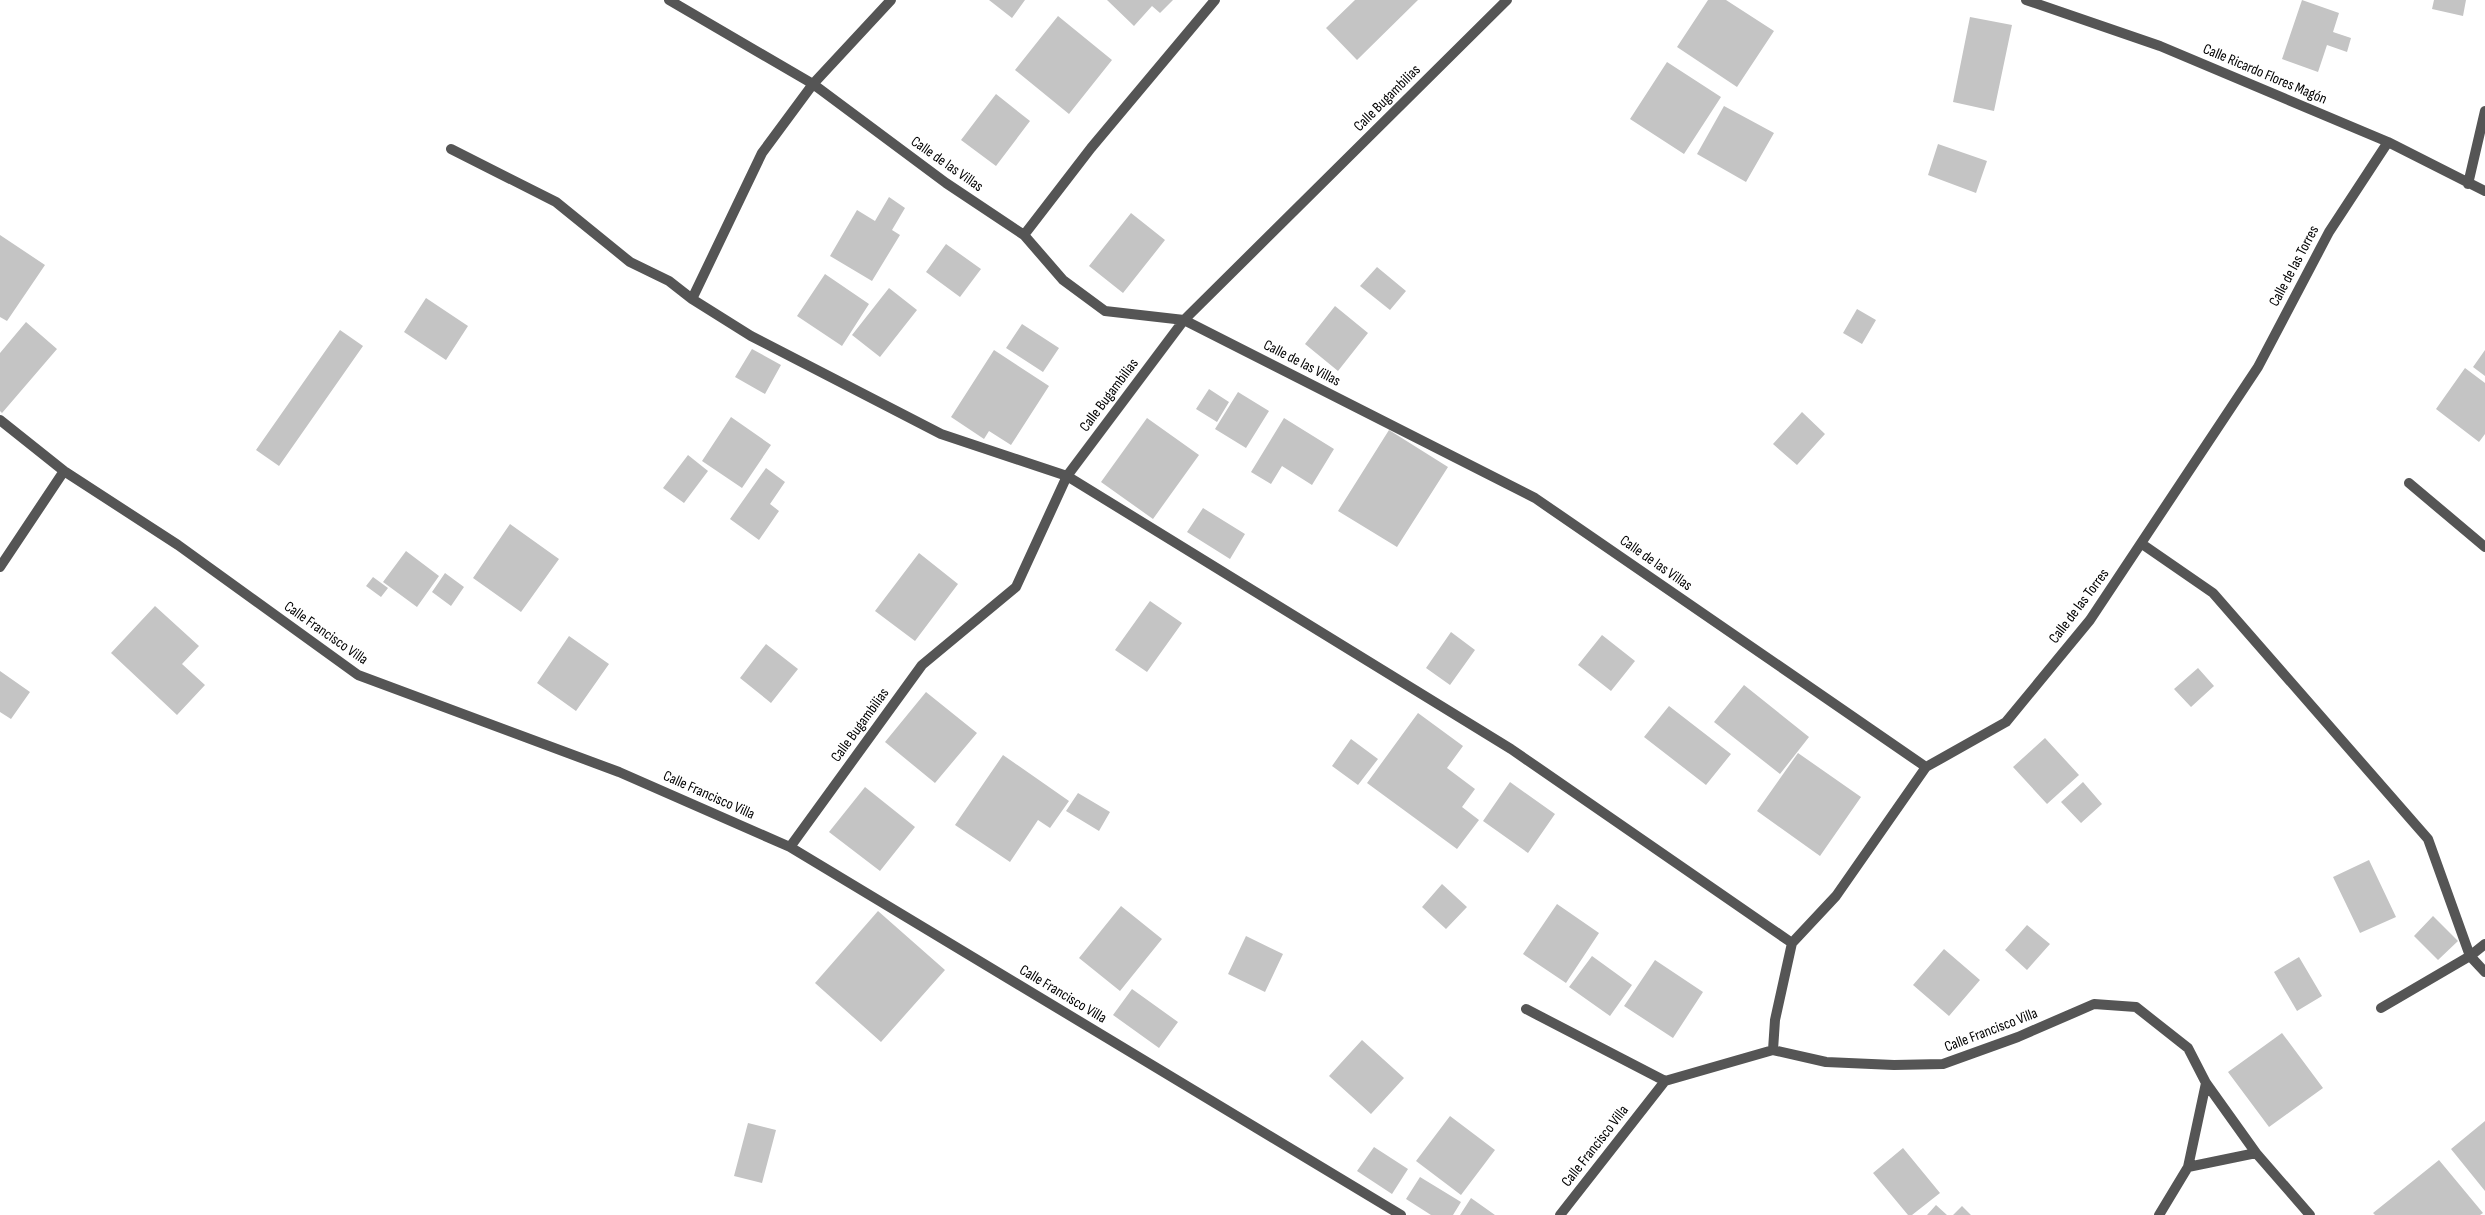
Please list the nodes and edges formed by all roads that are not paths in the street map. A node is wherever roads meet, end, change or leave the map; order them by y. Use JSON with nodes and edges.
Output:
{"nodes":[{"id":1,"x":669,"y":0,"type":"edge"},
{"id":2,"x":891,"y":0,"type":"edge"},
{"id":3,"x":1215,"y":0,"type":"edge"},
{"id":4,"x":1508,"y":0,"type":"edge"},
{"id":5,"x":2026,"y":0,"type":"edge"},
{"id":6,"x":813,"y":84,"type":"junction"},
{"id":7,"x":2485,"y":111,"type":"edge"},
{"id":8,"x":2388,"y":142,"type":"junction"},
{"id":9,"x":451,"y":149,"type":"dead end"},
{"id":10,"x":2468,"y":184,"type":"junction"},
{"id":11,"x":2485,"y":191,"type":"edge"},
{"id":12,"x":1024,"y":235,"type":"junction"},
{"id":13,"x":692,"y":299,"type":"junction"},
{"id":14,"x":1184,"y":320,"type":"junction"},
{"id":15,"x":0,"y":420,"type":"edge"},
{"id":16,"x":64,"y":471,"type":"junction"},
{"id":17,"x":1067,"y":476,"type":"junction"},
{"id":18,"x":2409,"y":483,"type":"dead end"},
{"id":19,"x":2142,"y":544,"type":"junction"},
{"id":20,"x":2485,"y":546,"type":"edge"},
{"id":21,"x":0,"y":567,"type":"edge"},
{"id":22,"x":1926,"y":767,"type":"junction"},
{"id":23,"x":790,"y":847,"type":"junction"},
{"id":24,"x":1792,"y":943,"type":"junction"},
{"id":25,"x":2485,"y":944,"type":"edge"},
{"id":26,"x":2470,"y":956,"type":"junction"},
{"id":27,"x":2485,"y":972,"type":"edge"},
{"id":28,"x":2381,"y":1008,"type":"dead end"},
{"id":29,"x":1526,"y":1009,"type":"dead end"},
{"id":30,"x":1773,"y":1050,"type":"junction"},
{"id":31,"x":1665,"y":1081,"type":"junction"},
{"id":32,"x":2206,"y":1083,"type":"junction"},
{"id":33,"x":2256,"y":1153,"type":"junction"},
{"id":34,"x":2188,"y":1167,"type":"junction"},
{"id":35,"x":1402,"y":1215,"type":"edge"},
{"id":36,"x":1560,"y":1215,"type":"edge"},
{"id":37,"x":2159,"y":1215,"type":"edge"},
{"id":38,"x":2310,"y":1215,"type":"edge"}],
"edges":[{"from":1,"to":6,"type":"street","name":"Calle de las Villas"},
{"from":2,"to":6,"type":"street"},
{"from":3,"to":12,"type":"street"},
{"from":4,"to":14,"type":"street","name":"Calle Bugambilias"},
{"from":5,"to":8,"type":"street","name":"Calle Ricardo Flores Magón"},
{"from":6,"to":12,"type":"street","name":"Calle de las Villas"},
{"from":6,"to":13,"type":"street"},
{"from":7,"to":10,"type":"street"},
{"from":8,"to":10,"type":"street","name":"Calle Ricardo Flores Magón"},
{"from":8,"to":19,"type":"street","name":"Calle de las Torres"},
{"from":9,"to":13,"type":"street"},
{"from":10,"to":11,"type":"street","name":"Calle Ricardo Flores Magón"},
{"from":12,"to":14,"type":"street","name":"Calle de las Villas"},
{"from":13,"to":17,"type":"street"},
{"from":14,"to":17,"type":"street","name":"Calle Bugambilias"},
{"from":14,"to":22,"type":"street","name":"Calle de las Villas"},
{"from":15,"to":16,"type":"street","name":"Calle Francisco Villa"},
{"from":16,"to":21,"type":"street"},
{"from":16,"to":23,"type":"street","name":"Calle Francisco Villa"},
{"from":17,"to":23,"type":"street","name":"Calle Bugambilias"},
{"from":17,"to":24,"type":"street"},
{"from":18,"to":20,"type":"street"},
{"from":19,"to":22,"type":"street","name":"Calle de las Torres"},
{"from":19,"to":26,"type":"street"},
{"from":22,"to":24,"type":"street","name":"Calle de las Torres"},
{"from":23,"to":35,"type":"street","name":"Calle Francisco Villa"},
{"from":24,"to":30,"type":"street"},
{"from":25,"to":26,"type":"street"},
{"from":26,"to":27,"type":"street"},
{"from":26,"to":28,"type":"street"},
{"from":29,"to":31,"type":"street"},
{"from":30,"to":31,"type":"street","name":"Calle Francisco Villa"},
{"from":30,"to":32,"type":"street","name":"Calle Francisco Villa"},
{"from":31,"to":36,"type":"street","name":"Calle Francisco Villa"},
{"from":32,"to":33,"type":"street","name":"Calle Francisco Villa"},
{"from":32,"to":34,"type":"street"},
{"from":33,"to":34,"type":"street"},
{"from":33,"to":38,"type":"street","name":"Calle Francisco Villa"},
{"from":34,"to":37,"type":"street"}]}
